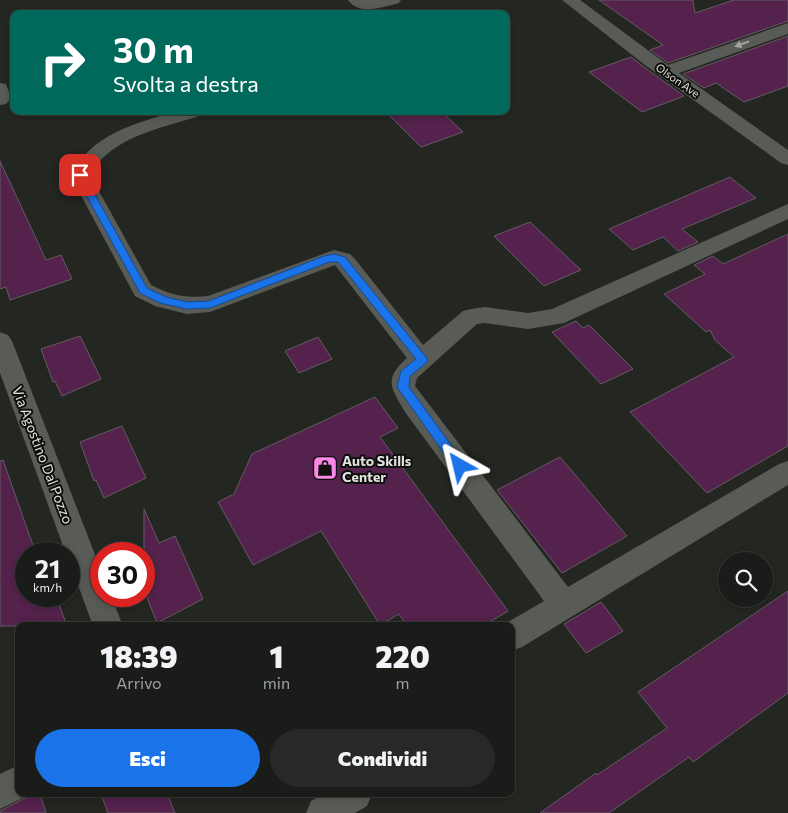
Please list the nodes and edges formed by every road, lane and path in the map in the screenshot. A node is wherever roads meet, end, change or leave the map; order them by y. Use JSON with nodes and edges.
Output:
{"nodes":[{"id":1,"x":356,"y":0,"type":"edge"},
{"id":2,"x":393,"y":0,"type":"edge"},
{"id":3,"x":570,"y":0,"type":"edge"},
{"id":4,"x":788,"y":28,"type":"edge"},
{"id":5,"x":666,"y":72,"type":"junction"},
{"id":6,"x":0,"y":88,"type":"edge"},
{"id":7,"x":0,"y":100,"type":"edge"},
{"id":8,"x":183,"y":115,"type":"edge"},
{"id":9,"x":788,"y":158,"type":"edge"},
{"id":10,"x":788,"y":211,"type":"edge"},
{"id":11,"x":0,"y":340,"type":"edge"},
{"id":12,"x":422,"y":360,"type":"junction"},
{"id":13,"x":788,"y":472,"type":"edge"},
{"id":14,"x":564,"y":606,"type":"junction"},
{"id":15,"x":106,"y":622,"type":"edge"},
{"id":16,"x":515,"y":635,"type":"edge"},
{"id":17,"x":15,"y":784,"type":"edge"},
{"id":18,"x":0,"y":792,"type":"edge"},
{"id":19,"x":350,"y":797,"type":"edge"},
{"id":20,"x":323,"y":813,"type":"edge"}],
"edges":[{"from":1,"to":2,"type":"street"},
{"from":3,"to":5,"type":"street","name":"Olson Ave"},
{"from":4,"to":5,"type":"street","one_way":true},
{"from":5,"to":9,"type":"street","name":"Olson Ave"},
{"from":6,"to":7,"type":"street"},
{"from":8,"to":12,"type":"street"},
{"from":10,"to":12,"type":"street"},
{"from":11,"to":15,"type":"street","name":"Via Agostino Dal Pozzo"},
{"from":12,"to":14,"type":"street"},
{"from":13,"to":14,"type":"street"},
{"from":14,"to":16,"type":"street"},
{"from":17,"to":18,"type":"street"},
{"from":19,"to":20,"type":"street"}]}
